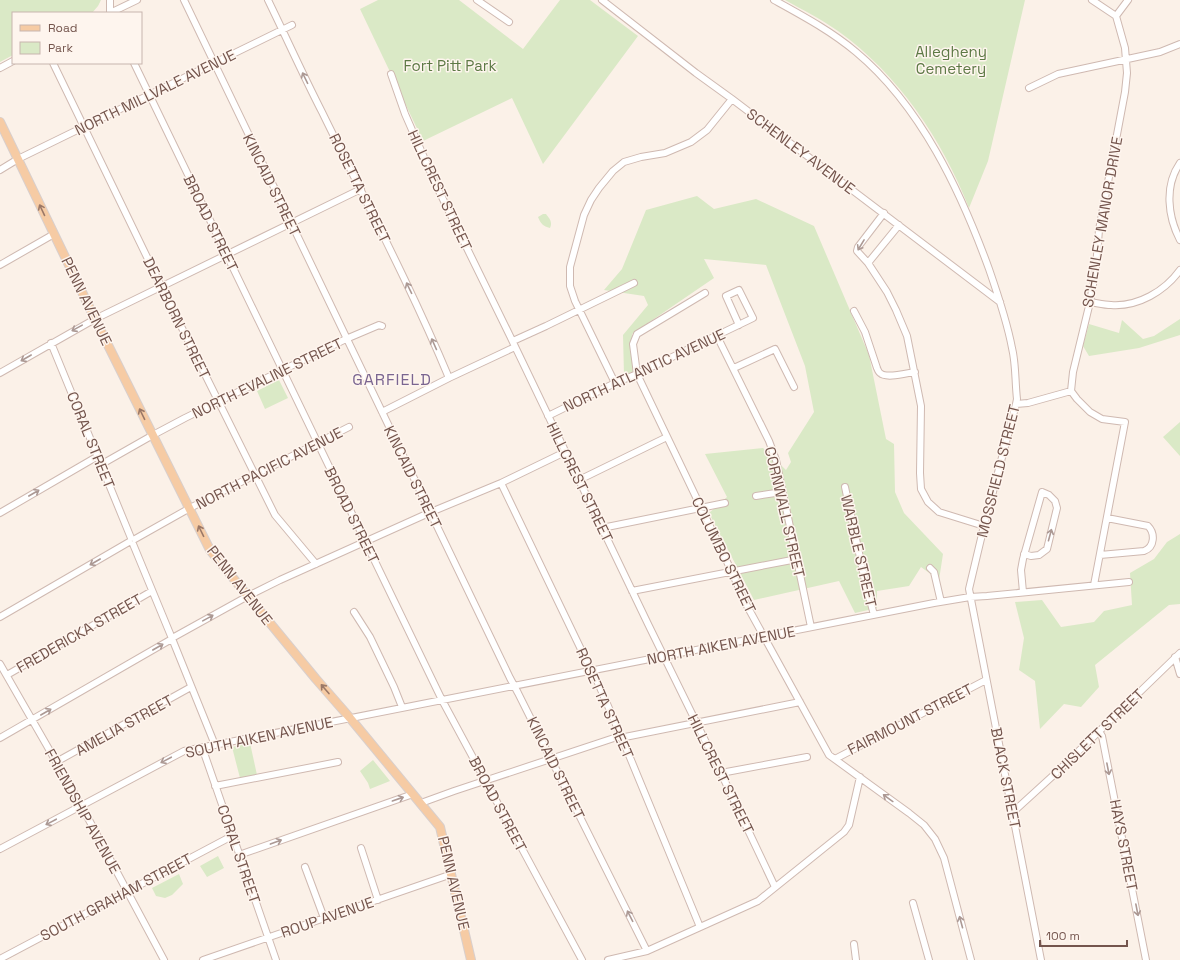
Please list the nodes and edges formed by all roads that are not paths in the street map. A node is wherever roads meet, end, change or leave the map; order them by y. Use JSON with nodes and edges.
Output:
{"nodes":[{"id":1,"x":110,"y":0,"type":"edge"},
{"id":2,"x":137,"y":0,"type":"edge"},
{"id":3,"x":184,"y":0,"type":"edge"},
{"id":4,"x":268,"y":0,"type":"edge"},
{"id":5,"x":477,"y":0,"type":"edge"},
{"id":6,"x":602,"y":0,"type":"edge"},
{"id":7,"x":774,"y":0,"type":"edge"},
{"id":8,"x":1092,"y":0,"type":"edge"},
{"id":9,"x":1128,"y":0,"type":"edge"},
{"id":10,"x":110,"y":12,"type":"edge"},
{"id":11,"x":112,"y":12,"type":"edge"},
{"id":12,"x":1116,"y":16,"type":"junction"},
{"id":13,"x":508,"y":22,"type":"dead end"},
{"id":14,"x":292,"y":25,"type":"dead end"},
{"id":15,"x":282,"y":30,"type":"junction"},
{"id":16,"x":1180,"y":44,"type":"edge"},
{"id":17,"x":1126,"y":60,"type":"junction"},
{"id":18,"x":12,"y":62,"type":"edge"},
{"id":19,"x":214,"y":63,"type":"junction"},
{"id":20,"x":54,"y":64,"type":"edge"},
{"id":21,"x":134,"y":64,"type":"edge"},
{"id":22,"x":0,"y":68,"type":"edge"},
{"id":23,"x":391,"y":74,"type":"dead end"},
{"id":24,"x":1029,"y":88,"type":"dead end"},
{"id":25,"x":149,"y":95,"type":"junction"},
{"id":26,"x":732,"y":99,"type":"junction"},
{"id":27,"x":0,"y":122,"type":"edge"},
{"id":28,"x":85,"y":127,"type":"junction"},
{"id":29,"x":18,"y":159,"type":"junction"},
{"id":30,"x":1180,"y":163,"type":"edge"},
{"id":31,"x":0,"y":170,"type":"edge"},
{"id":32,"x":361,"y":189,"type":"junction"},
{"id":33,"x":884,"y":213,"type":"junction"},
{"id":34,"x":291,"y":224,"type":"junction"},
{"id":35,"x":899,"y":225,"type":"junction"},
{"id":36,"x":54,"y":234,"type":"junction"},
{"id":37,"x":1180,"y":240,"type":"edge"},
{"id":38,"x":227,"y":255,"type":"junction"},
{"id":39,"x":868,"y":263,"type":"junction"},
{"id":40,"x":0,"y":265,"type":"edge"},
{"id":41,"x":1180,"y":270,"type":"edge"},
{"id":42,"x":634,"y":283,"type":"dead end"},
{"id":43,"x":161,"y":286,"type":"junction"},
{"id":44,"x":705,"y":293,"type":"dead end"},
{"id":45,"x":1000,"y":302,"type":"junction"},
{"id":46,"x":1090,"y":302,"type":"junction"},
{"id":47,"x":580,"y":310,"type":"junction"},
{"id":48,"x":854,"y":311,"type":"dead end"},
{"id":49,"x":95,"y":318,"type":"junction"},
{"id":50,"x":739,"y":324,"type":"junction"},
{"id":51,"x":382,"y":326,"type":"dead end"},
{"id":52,"x":717,"y":336,"type":"junction"},
{"id":53,"x":346,"y":339,"type":"junction"},
{"id":54,"x":51,"y":343,"type":"junction"},
{"id":55,"x":514,"y":344,"type":"junction"},
{"id":56,"x":734,"y":368,"type":"junction"},
{"id":57,"x":282,"y":370,"type":"junction"},
{"id":58,"x":915,"y":372,"type":"junction"},
{"id":59,"x":0,"y":373,"type":"edge"},
{"id":60,"x":637,"y":374,"type":"junction"},
{"id":61,"x":449,"y":378,"type":"junction"},
{"id":62,"x":615,"y":383,"type":"junction"},
{"id":63,"x":794,"y":387,"type":"dead end"},
{"id":64,"x":1071,"y":391,"type":"junction"},
{"id":65,"x":219,"y":402,"type":"junction"},
{"id":66,"x":1016,"y":404,"type":"junction"},
{"id":67,"x":382,"y":412,"type":"junction"},
{"id":68,"x":548,"y":416,"type":"junction"},
{"id":69,"x":349,"y":427,"type":"dead end"},
{"id":70,"x":153,"y":435,"type":"junction"},
{"id":71,"x":667,"y":437,"type":"junction"},
{"id":72,"x":318,"y":444,"type":"junction"},
{"id":73,"x":566,"y":452,"type":"junction"},
{"id":74,"x":98,"y":456,"type":"junction"},
{"id":75,"x":102,"y":464,"type":"junction"},
{"id":76,"x":256,"y":475,"type":"junction"},
{"id":77,"x":579,"y":480,"type":"junction"},
{"id":78,"x":501,"y":483,"type":"junction"},
{"id":79,"x":845,"y":487,"type":"dead end"},
{"id":80,"x":782,"y":492,"type":"junction"},
{"id":81,"x":756,"y":496,"type":"dead end"},
{"id":82,"x":725,"y":502,"type":"dead end"},
{"id":83,"x":190,"y":508,"type":"junction"},
{"id":84,"x":702,"y":508,"type":"junction"},
{"id":85,"x":431,"y":512,"type":"junction"},
{"id":86,"x":0,"y":513,"type":"edge"},
{"id":87,"x":1107,"y":518,"type":"junction"},
{"id":88,"x":984,"y":526,"type":"junction"},
{"id":89,"x":602,"y":528,"type":"junction"},
{"id":90,"x":132,"y":541,"type":"junction"},
{"id":91,"x":365,"y":542,"type":"junction"},
{"id":92,"x":1024,"y":554,"type":"junction"},
{"id":93,"x":1100,"y":555,"type":"junction"},
{"id":94,"x":797,"y":559,"type":"junction"},
{"id":95,"x":316,"y":564,"type":"junction"},
{"id":96,"x":930,"y":568,"type":"dead end"},
{"id":97,"x":732,"y":572,"type":"junction"},
{"id":98,"x":1129,"y":582,"type":"dead end"},
{"id":99,"x":1094,"y":585,"type":"junction"},
{"id":100,"x":152,"y":591,"type":"junction"},
{"id":101,"x":632,"y":591,"type":"junction"},
{"id":102,"x":1023,"y":592,"type":"junction"},
{"id":103,"x":248,"y":596,"type":"junction"},
{"id":104,"x":970,"y":597,"type":"junction"},
{"id":105,"x":941,"y":602,"type":"junction"},
{"id":106,"x":354,"y":612,"type":"dead end"},
{"id":107,"x":874,"y":615,"type":"junction"},
{"id":108,"x":0,"y":617,"type":"edge"},
{"id":109,"x":812,"y":627,"type":"junction"},
{"id":110,"x":764,"y":636,"type":"junction"},
{"id":111,"x":172,"y":639,"type":"junction"},
{"id":112,"x":1178,"y":655,"type":"edge"},
{"id":113,"x":664,"y":656,"type":"junction"},
{"id":114,"x":0,"y":664,"type":"edge"},
{"id":115,"x":592,"y":671,"type":"junction"},
{"id":116,"x":1180,"y":674,"type":"edge"},
{"id":117,"x":7,"y":676,"type":"junction"},
{"id":118,"x":986,"y":680,"type":"junction"},
{"id":119,"x":514,"y":685,"type":"junction"},
{"id":120,"x":191,"y":687,"type":"junction"},
{"id":121,"x":442,"y":700,"type":"junction"},
{"id":122,"x":800,"y":702,"type":"junction"},
{"id":123,"x":402,"y":707,"type":"junction"},
{"id":124,"x":350,"y":718,"type":"junction"},
{"id":125,"x":32,"y":720,"type":"junction"},
{"id":126,"x":696,"y":723,"type":"junction"},
{"id":127,"x":1099,"y":731,"type":"junction"},
{"id":128,"x":621,"y":737,"type":"junction"},
{"id":129,"x":0,"y":738,"type":"edge"},
{"id":130,"x":215,"y":745,"type":"junction"},
{"id":131,"x":202,"y":747,"type":"junction"},
{"id":132,"x":807,"y":756,"type":"dead end"},
{"id":133,"x":835,"y":758,"type":"junction"},
{"id":134,"x":551,"y":759,"type":"junction"},
{"id":135,"x":56,"y":762,"type":"junction"},
{"id":136,"x":338,"y":762,"type":"dead end"},
{"id":137,"x":721,"y":773,"type":"junction"},
{"id":138,"x":860,"y":777,"type":"junction"},
{"id":139,"x":485,"y":781,"type":"junction"},
{"id":140,"x":215,"y":786,"type":"junction"},
{"id":141,"x":412,"y":794,"type":"junction"},
{"id":142,"x":421,"y":803,"type":"junction"},
{"id":143,"x":81,"y":805,"type":"junction"},
{"id":144,"x":1012,"y":813,"type":"junction"},
{"id":145,"x":232,"y":836,"type":"junction"},
{"id":146,"x":361,"y":848,"type":"dead end"},
{"id":147,"x":0,"y":849,"type":"edge"},
{"id":148,"x":239,"y":855,"type":"junction"},
{"id":149,"x":305,"y":867,"type":"dead end"},
{"id":150,"x":452,"y":874,"type":"junction"},
{"id":151,"x":775,"y":887,"type":"junction"},
{"id":152,"x":128,"y":891,"type":"junction"},
{"id":153,"x":378,"y":900,"type":"junction"},
{"id":154,"x":913,"y":903,"type":"dead end"},
{"id":155,"x":324,"y":918,"type":"junction"},
{"id":156,"x":700,"y":928,"type":"junction"},
{"id":157,"x":268,"y":938,"type":"junction"},
{"id":158,"x":854,"y":944,"type":"dead end"},
{"id":159,"x":648,"y":951,"type":"junction"},
{"id":160,"x":0,"y":959,"type":"edge"},
{"id":161,"x":164,"y":960,"type":"edge"},
{"id":162,"x":203,"y":960,"type":"edge"},
{"id":163,"x":276,"y":960,"type":"edge"},
{"id":164,"x":471,"y":960,"type":"edge"},
{"id":165,"x":582,"y":960,"type":"edge"},
{"id":166,"x":608,"y":960,"type":"edge"},
{"id":167,"x":856,"y":960,"type":"edge"},
{"id":168,"x":929,"y":960,"type":"edge"},
{"id":169,"x":971,"y":960,"type":"edge"},
{"id":170,"x":1042,"y":960,"type":"edge"},
{"id":171,"x":1146,"y":960,"type":"edge"}],
"edges":[{"from":1,"to":10,"type":"street"},
{"from":2,"to":11,"type":"street"},
{"from":3,"to":19,"type":"street","name":"KINCAID STREET"},
{"from":4,"to":15,"type":"street","name":"ROSETTA STREET"},
{"from":5,"to":13,"type":"street"},
{"from":6,"to":26,"type":"street","name":"SCHENLEY AVENUE"},
{"from":7,"to":45,"type":"street","name":"MOSSFIELD STREET"},
{"from":8,"to":12,"type":"street"},
{"from":9,"to":12,"type":"street"},
{"from":12,"to":17,"type":"street","name":"SCHENLEY MANOR DRIVE"},
{"from":14,"to":15,"type":"street","name":"NORTH MILLVALE AVENUE"},
{"from":15,"to":19,"type":"street","name":"NORTH MILLVALE AVENUE"},
{"from":32,"to":15,"type":"street","name":"ROSETTA STREET","one_way":true},
{"from":16,"to":17,"type":"street"},
{"from":17,"to":24,"type":"street"},
{"from":17,"to":46,"type":"street","name":"SCHENLEY MANOR DRIVE"},
{"from":18,"to":22,"type":"street"},
{"from":19,"to":25,"type":"street","name":"NORTH MILLVALE AVENUE"},
{"from":19,"to":34,"type":"street","name":"KINCAID STREET"},
{"from":20,"to":28,"type":"street","name":"DEARBORN STREET"},
{"from":21,"to":25,"type":"street","name":"BROAD STREET"},
{"from":23,"to":55,"type":"street","name":"HILLCREST STREET"},
{"from":25,"to":28,"type":"street","name":"NORTH MILLVALE AVENUE"},
{"from":25,"to":38,"type":"street","name":"BROAD STREET"},
{"from":26,"to":33,"type":"street","name":"SCHENLEY AVENUE"},
{"from":26,"to":47,"type":"street"},
{"from":27,"to":29,"type":"main road","name":"PENN AVENUE"},
{"from":28,"to":29,"type":"street","name":"NORTH MILLVALE AVENUE"},
{"from":28,"to":43,"type":"street","name":"DEARBORN STREET"},
{"from":29,"to":31,"type":"street","name":"NORTH MILLVALE AVENUE"},
{"from":36,"to":29,"type":"main road","name":"PENN AVENUE","one_way":true},
{"from":30,"to":37,"type":"street"},
{"from":32,"to":34,"type":"street"},
{"from":61,"to":32,"type":"street","name":"ROSETTA STREET","one_way":true},
{"from":33,"to":35,"type":"street","name":"SCHENLEY AVENUE"},
{"from":33,"to":39,"type":"street","one_way":true},
{"from":34,"to":38,"type":"street"},
{"from":34,"to":53,"type":"street","name":"KINCAID STREET"},
{"from":35,"to":39,"type":"street"},
{"from":35,"to":45,"type":"street","name":"SCHENLEY AVENUE"},
{"from":36,"to":40,"type":"street"},
{"from":36,"to":49,"type":"main road","name":"PENN AVENUE"},
{"from":38,"to":43,"type":"street"},
{"from":38,"to":57,"type":"street","name":"BROAD STREET"},
{"from":39,"to":58,"type":"street"},
{"from":41,"to":46,"type":"street"},
{"from":42,"to":47,"type":"street"},
{"from":43,"to":49,"type":"street"},
{"from":43,"to":65,"type":"street","name":"DEARBORN STREET"},
{"from":44,"to":60,"type":"street","name":"COLUMBO STREET"},
{"from":45,"to":66,"type":"street","name":"MOSSFIELD STREET"},
{"from":46,"to":64,"type":"street","name":"SCHENLEY MANOR DRIVE"},
{"from":47,"to":55,"type":"street"},
{"from":47,"to":62,"type":"street"},
{"from":48,"to":58,"type":"street"},
{"from":49,"to":54,"type":"street","one_way":true},
{"from":70,"to":49,"type":"main road","name":"PENN AVENUE","one_way":true},
{"from":50,"to":50,"type":"street","name":"NORTH ATLANTIC AVENUE"},
{"from":50,"to":52,"type":"street","name":"NORTH ATLANTIC AVENUE"},
{"from":51,"to":53,"type":"street","name":"NORTH EVALINE STREET"},
{"from":52,"to":56,"type":"street","name":"CORNWALL STREET"},
{"from":52,"to":60,"type":"street","name":"NORTH ATLANTIC AVENUE"},
{"from":53,"to":57,"type":"street","name":"NORTH EVALINE STREET"},
{"from":53,"to":67,"type":"street","name":"KINCAID STREET"},
{"from":54,"to":59,"type":"street","one_way":true},
{"from":54,"to":74,"type":"street","name":"CORAL STREET"},
{"from":55,"to":61,"type":"street"},
{"from":55,"to":68,"type":"street","name":"HILLCREST STREET"},
{"from":56,"to":63,"type":"street"},
{"from":56,"to":80,"type":"street","name":"CORNWALL STREET"},
{"from":57,"to":65,"type":"street","name":"NORTH EVALINE STREET"},
{"from":57,"to":72,"type":"street","name":"BROAD STREET"},
{"from":58,"to":88,"type":"street"},
{"from":60,"to":62,"type":"street","name":"NORTH ATLANTIC AVENUE"},
{"from":60,"to":71,"type":"street","name":"COLUMBO STREET"},
{"from":61,"to":67,"type":"street"},
{"from":62,"to":68,"type":"street","name":"NORTH ATLANTIC AVENUE"},
{"from":64,"to":66,"type":"street"},
{"from":64,"to":87,"type":"street"},
{"from":65,"to":70,"type":"street","name":"NORTH EVALINE STREET"},
{"from":65,"to":76,"type":"street","name":"DEARBORN STREET"},
{"from":66,"to":88,"type":"street","name":"MOSSFIELD STREET"},
{"from":67,"to":85,"type":"street","name":"KINCAID STREET"},
{"from":68,"to":73,"type":"street","name":"HILLCREST STREET"},
{"from":69,"to":72,"type":"street","name":"NORTH PACIFIC AVENUE"},
{"from":70,"to":75,"type":"street","name":"NORTH EVALINE STREET"},
{"from":70,"to":83,"type":"main road","name":"PENN AVENUE"},
{"from":71,"to":77,"type":"street"},
{"from":71,"to":84,"type":"street","name":"COLUMBO STREET"},
{"from":72,"to":76,"type":"street","name":"NORTH PACIFIC AVENUE"},
{"from":72,"to":91,"type":"street","name":"BROAD STREET"},
{"from":73,"to":77,"type":"street","name":"HILLCREST STREET"},
{"from":73,"to":78,"type":"street"},
{"from":74,"to":75,"type":"street","name":"CORAL STREET"},
{"from":86,"to":74,"type":"street","one_way":true},
{"from":75,"to":90,"type":"street","name":"CORAL STREET"},
{"from":76,"to":83,"type":"street","name":"NORTH PACIFIC AVENUE"},
{"from":76,"to":95,"type":"street","name":"DEARBORN STREET"},
{"from":77,"to":89,"type":"street","name":"HILLCREST STREET"},
{"from":78,"to":85,"type":"street"},
{"from":78,"to":115,"type":"street","name":"ROSETTA STREET"},
{"from":79,"to":107,"type":"street","name":"WARBLE STREET"},
{"from":80,"to":81,"type":"street"},
{"from":80,"to":94,"type":"street","name":"CORNWALL STREET"},
{"from":82,"to":84,"type":"street"},
{"from":83,"to":90,"type":"street","name":"NORTH PACIFIC AVENUE"},
{"from":103,"to":83,"type":"main road","name":"PENN AVENUE","one_way":true},
{"from":84,"to":89,"type":"street"},
{"from":84,"to":97,"type":"street","name":"COLUMBO STREET"},
{"from":85,"to":91,"type":"street"},
{"from":85,"to":119,"type":"street","name":"KINCAID STREET"},
{"from":87,"to":93,"type":"street"},
{"from":87,"to":93,"type":"street"},
{"from":88,"to":104,"type":"street","name":"MOSSFIELD STREET"},
{"from":89,"to":101,"type":"street","name":"HILLCREST STREET"},
{"from":90,"to":100,"type":"street","name":"CORAL STREET"},
{"from":90,"to":108,"type":"street","name":"NORTH PACIFIC AVENUE","one_way":true},
{"from":91,"to":95,"type":"street"},
{"from":91,"to":121,"type":"street","name":"BROAD STREET"},
{"from":92,"to":92,"type":"street","one_way":true},
{"from":92,"to":102,"type":"street"},
{"from":93,"to":99,"type":"street"},
{"from":94,"to":97,"type":"street"},
{"from":94,"to":109,"type":"street","name":"CORNWALL STREET"},
{"from":95,"to":103,"type":"street"},
{"from":96,"to":105,"type":"street"},
{"from":97,"to":101,"type":"street"},
{"from":97,"to":110,"type":"street","name":"COLUMBO STREET"},
{"from":98,"to":99,"type":"street","name":"NORTH AIKEN AVENUE"},
{"from":99,"to":102,"type":"street","name":"NORTH AIKEN AVENUE"},
{"from":100,"to":111,"type":"street","name":"CORAL STREET"},
{"from":100,"to":117,"type":"street","name":"FREDERICKA STREET"},
{"from":101,"to":113,"type":"street","name":"HILLCREST STREET"},
{"from":102,"to":104,"type":"street","name":"NORTH AIKEN AVENUE"},
{"from":111,"to":103,"type":"street","one_way":true},
{"from":124,"to":103,"type":"main road","name":"PENN AVENUE","one_way":true},
{"from":104,"to":105,"type":"street","name":"NORTH AIKEN AVENUE"},
{"from":104,"to":118,"type":"street","name":"BLACK STREET"},
{"from":105,"to":107,"type":"street","name":"NORTH AIKEN AVENUE"},
{"from":106,"to":123,"type":"street"},
{"from":107,"to":109,"type":"street","name":"NORTH AIKEN AVENUE"},
{"from":109,"to":110,"type":"street","name":"NORTH AIKEN AVENUE"},
{"from":110,"to":113,"type":"street","name":"NORTH AIKEN AVENUE"},
{"from":110,"to":122,"type":"street","name":"COLUMBO STREET"},
{"from":111,"to":120,"type":"street","name":"CORAL STREET"},
{"from":125,"to":111,"type":"street","one_way":true},
{"from":112,"to":116,"type":"street"},
{"from":112,"to":127,"type":"street","name":"CHISLETT STREET"},
{"from":113,"to":115,"type":"street","name":"NORTH AIKEN AVENUE"},
{"from":113,"to":126,"type":"street","name":"HILLCREST STREET"},
{"from":114,"to":117,"type":"street","name":"FRIENDSHIP AVENUE"},
{"from":115,"to":119,"type":"street","name":"NORTH AIKEN AVENUE"},
{"from":115,"to":128,"type":"street","name":"ROSETTA STREET"},
{"from":117,"to":125,"type":"street","name":"FRIENDSHIP AVENUE"},
{"from":118,"to":133,"type":"street","name":"FAIRMOUNT STREET"},
{"from":118,"to":144,"type":"street","name":"BLACK STREET"},
{"from":119,"to":121,"type":"street","name":"NORTH AIKEN AVENUE"},
{"from":119,"to":134,"type":"street","name":"KINCAID STREET"},
{"from":120,"to":130,"type":"street","name":"CORAL STREET"},
{"from":120,"to":135,"type":"street","name":"AMELIA STREET"},
{"from":121,"to":123,"type":"street","name":"NORTH AIKEN AVENUE"},
{"from":121,"to":139,"type":"street","name":"BROAD STREET"},
{"from":122,"to":126,"type":"street"},
{"from":122,"to":133,"type":"street","name":"COLUMBO STREET"},
{"from":123,"to":124,"type":"street","name":"NORTH AIKEN AVENUE"},
{"from":124,"to":130,"type":"street","name":"SOUTH AIKEN AVENUE"},
{"from":124,"to":141,"type":"main road","name":"PENN AVENUE"},
{"from":125,"to":129,"type":"street"},
{"from":125,"to":135,"type":"street","name":"FRIENDSHIP AVENUE"},
{"from":126,"to":128,"type":"street"},
{"from":126,"to":137,"type":"street","name":"HILLCREST STREET"},
{"from":127,"to":144,"type":"street","name":"CHISLETT STREET"},
{"from":127,"to":171,"type":"street","name":"HAYS STREET","one_way":true},
{"from":128,"to":134,"type":"street"},
{"from":128,"to":156,"type":"street","name":"ROSETTA STREET"},
{"from":130,"to":131,"type":"street","name":"SOUTH AIKEN AVENUE"},
{"from":131,"to":140,"type":"street","name":"CORAL STREET"},
{"from":131,"to":143,"type":"street","name":"SOUTH AIKEN AVENUE","one_way":true},
{"from":132,"to":137,"type":"street"},
{"from":133,"to":138,"type":"street","name":"COLUMBO STREET"},
{"from":134,"to":139,"type":"street"},
{"from":159,"to":134,"type":"street","name":"KINCAID STREET","one_way":true},
{"from":135,"to":143,"type":"street","name":"FRIENDSHIP AVENUE"},
{"from":136,"to":140,"type":"street"},
{"from":137,"to":151,"type":"street","name":"HILLCREST STREET"},
{"from":138,"to":151,"type":"street"},
{"from":169,"to":138,"type":"street","name":"COLUMBO STREET","one_way":true},
{"from":139,"to":142,"type":"street"},
{"from":139,"to":165,"type":"street","name":"BROAD STREET"},
{"from":140,"to":145,"type":"street","name":"CORAL STREET"},
{"from":141,"to":142,"type":"main road","name":"PENN AVENUE"},
{"from":148,"to":141,"type":"street","one_way":true},
{"from":142,"to":150,"type":"main road","name":"PENN AVENUE"},
{"from":143,"to":147,"type":"street","name":"SOUTH AIKEN AVENUE","one_way":true},
{"from":143,"to":152,"type":"street","name":"FRIENDSHIP AVENUE"},
{"from":144,"to":170,"type":"street","name":"BLACK STREET"},
{"from":145,"to":148,"type":"street","name":"CORAL STREET"},
{"from":145,"to":152,"type":"street","name":"SOUTH GRAHAM STREET"},
{"from":146,"to":153,"type":"street"},
{"from":148,"to":157,"type":"street","name":"CORAL STREET"},
{"from":149,"to":155,"type":"street"},
{"from":150,"to":153,"type":"street","name":"ROUP AVENUE"},
{"from":150,"to":164,"type":"main road","name":"PENN AVENUE"},
{"from":151,"to":156,"type":"street"},
{"from":152,"to":160,"type":"street","name":"SOUTH GRAHAM STREET"},
{"from":152,"to":161,"type":"street","name":"FRIENDSHIP AVENUE"},
{"from":153,"to":155,"type":"street","name":"ROUP AVENUE"},
{"from":154,"to":168,"type":"street"},
{"from":155,"to":157,"type":"street","name":"ROUP AVENUE"},
{"from":156,"to":159,"type":"street"},
{"from":157,"to":162,"type":"street","name":"ROUP AVENUE"},
{"from":157,"to":163,"type":"street","name":"CORAL STREET"},
{"from":158,"to":167,"type":"street"},
{"from":159,"to":166,"type":"street"}]}
